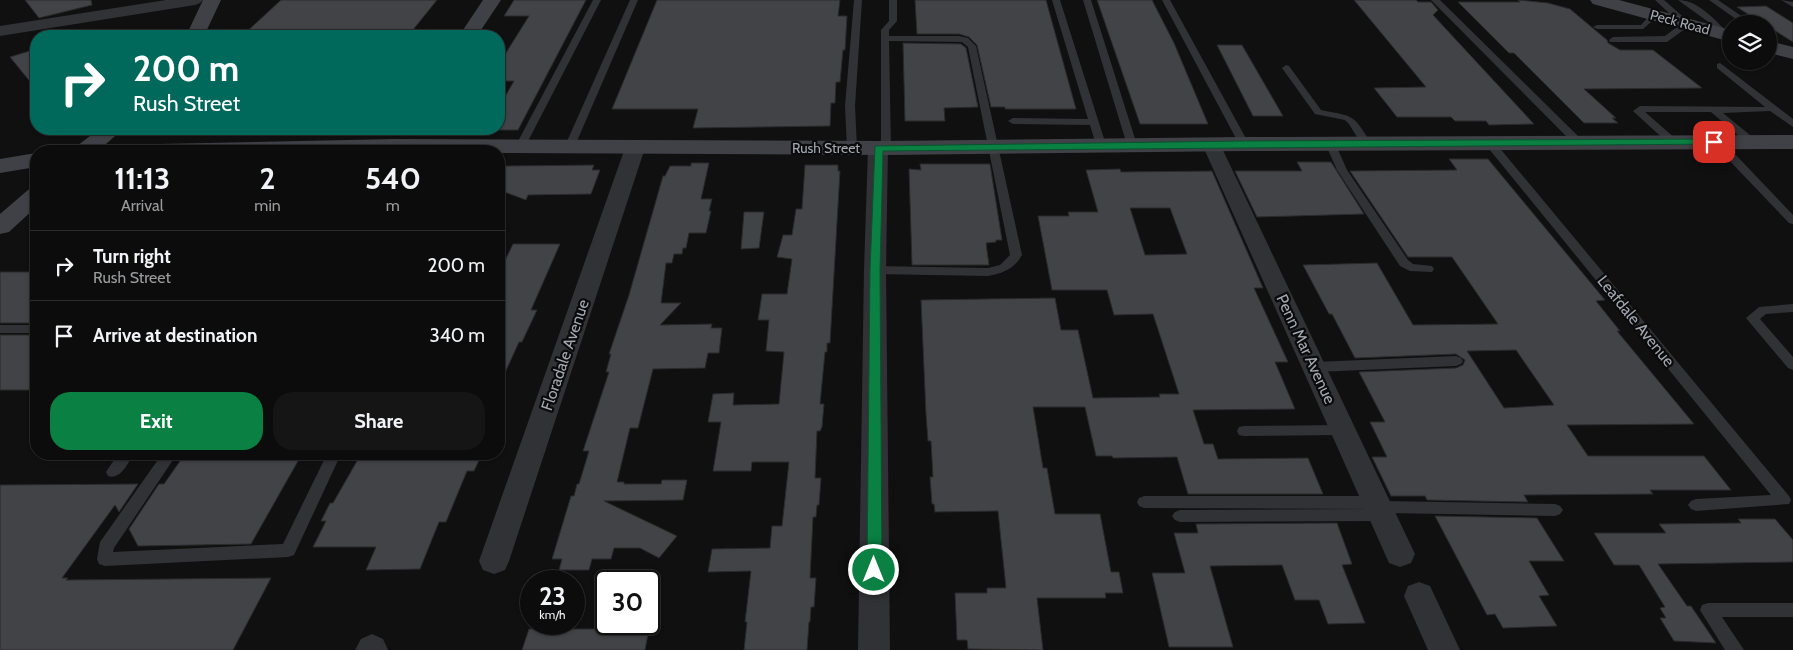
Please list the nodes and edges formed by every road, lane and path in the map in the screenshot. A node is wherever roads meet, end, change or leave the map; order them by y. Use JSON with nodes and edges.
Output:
{"nodes":[{"id":1,"x":195,"y":0,"type":"edge"},
{"id":2,"x":212,"y":0,"type":"edge"},
{"id":3,"x":492,"y":0,"type":"edge"},
{"id":4,"x":596,"y":0,"type":"edge"},
{"id":5,"x":634,"y":0,"type":"edge"},
{"id":6,"x":858,"y":0,"type":"edge"},
{"id":7,"x":893,"y":0,"type":"edge"},
{"id":8,"x":1056,"y":0,"type":"edge"},
{"id":9,"x":1088,"y":0,"type":"edge"},
{"id":10,"x":1166,"y":0,"type":"edge"},
{"id":11,"x":1436,"y":0,"type":"edge"},
{"id":12,"x":1599,"y":0,"type":"edge"},
{"id":13,"x":1682,"y":0,"type":"edge"},
{"id":14,"x":1712,"y":0,"type":"edge"},
{"id":15,"x":1785,"y":0,"type":"edge"},
{"id":16,"x":1793,"y":5,"type":"edge"},
{"id":17,"x":1657,"y":8,"type":"edge"},
{"id":18,"x":1734,"y":15,"type":"edge"},
{"id":19,"x":1686,"y":24,"type":"junction"},
{"id":20,"x":1597,"y":27,"type":"dead end"},
{"id":21,"x":198,"y":30,"type":"edge"},
{"id":22,"x":472,"y":30,"type":"edge"},
{"id":23,"x":1722,"y":30,"type":"edge"},
{"id":24,"x":0,"y":31,"type":"edge"},
{"id":25,"x":1722,"y":34,"type":"edge"},
{"id":26,"x":885,"y":38,"type":"junction"},
{"id":27,"x":1613,"y":40,"type":"dead end"},
{"id":28,"x":1777,"y":48,"type":"edge"},
{"id":29,"x":1793,"y":53,"type":"edge"},
{"id":30,"x":1720,"y":66,"type":"dead end"},
{"id":31,"x":1286,"y":68,"type":"dead end"},
{"id":32,"x":1772,"y":108,"type":"junction"},
{"id":33,"x":1713,"y":109,"type":"junction"},
{"id":34,"x":1013,"y":121,"type":"dead end"},
{"id":35,"x":1094,"y":122,"type":"junction"},
{"id":36,"x":1793,"y":124,"type":"edge"},
{"id":37,"x":105,"y":135,"type":"edge"},
{"id":38,"x":1489,"y":142,"type":"junction"},
{"id":39,"x":1578,"y":142,"type":"junction"},
{"id":40,"x":1674,"y":142,"type":"junction"},
{"id":41,"x":1714,"y":142,"type":"junction"},
{"id":42,"x":1752,"y":142,"type":"junction"},
{"id":43,"x":1793,"y":142,"type":"edge"},
{"id":44,"x":390,"y":143,"type":"edge"},
{"id":45,"x":1330,"y":143,"type":"junction"},
{"id":46,"x":1366,"y":143,"type":"junction"},
{"id":47,"x":1211,"y":144,"type":"junction"},
{"id":48,"x":1244,"y":144,"type":"junction"},
{"id":49,"x":93,"y":145,"type":"edge"},
{"id":50,"x":377,"y":145,"type":"edge"},
{"id":51,"x":416,"y":145,"type":"edge"},
{"id":52,"x":1100,"y":145,"type":"junction"},
{"id":53,"x":1132,"y":145,"type":"junction"},
{"id":54,"x":993,"y":147,"type":"junction"},
{"id":55,"x":506,"y":148,"type":"edge"},
{"id":56,"x":569,"y":148,"type":"junction"},
{"id":57,"x":635,"y":148,"type":"junction"},
{"id":58,"x":852,"y":148,"type":"junction"},
{"id":59,"x":882,"y":148,"type":"junction"},
{"id":60,"x":30,"y":161,"type":"edge"},
{"id":61,"x":0,"y":166,"type":"edge"},
{"id":62,"x":30,"y":200,"type":"edge"},
{"id":63,"x":1793,"y":221,"type":"edge"},
{"id":64,"x":0,"y":227,"type":"edge"},
{"id":65,"x":1428,"y":269,"type":"dead end"},
{"id":66,"x":875,"y":270,"type":"junction"},
{"id":67,"x":1793,"y":308,"type":"edge"},
{"id":68,"x":30,"y":328,"type":"edge"},
{"id":69,"x":0,"y":329,"type":"edge"},
{"id":70,"x":1456,"y":361,"type":"dead end"},
{"id":71,"x":1793,"y":365,"type":"edge"},
{"id":72,"x":1315,"y":367,"type":"junction"},
{"id":73,"x":1344,"y":430,"type":"junction"},
{"id":74,"x":1244,"y":431,"type":"dead end"},
{"id":75,"x":122,"y":460,"type":"edge"},
{"id":76,"x":166,"y":460,"type":"edge"},
{"id":77,"x":331,"y":460,"type":"edge"},
{"id":78,"x":113,"y":472,"type":"dead end"},
{"id":79,"x":1144,"y":502,"type":"dead end"},
{"id":80,"x":1696,"y":505,"type":"dead end"},
{"id":81,"x":1379,"y":508,"type":"junction"},
{"id":82,"x":1554,"y":510,"type":"dead end"},
{"id":83,"x":1180,"y":516,"type":"dead end"},
{"id":84,"x":1400,"y":554,"type":"dead end"},
{"id":85,"x":494,"y":560,"type":"dead end"},
{"id":86,"x":1419,"y":596,"type":"dead end"},
{"id":87,"x":1793,"y":611,"type":"edge"},
{"id":88,"x":874,"y":650,"type":"edge"},
{"id":89,"x":1444,"y":650,"type":"edge"},
{"id":90,"x":1735,"y":650,"type":"edge"}],
"edges":[{"from":1,"to":24,"type":"street"},
{"from":2,"to":21,"type":"street"},
{"from":3,"to":22,"type":"street"},
{"from":4,"to":55,"type":"lane"},
{"from":5,"to":56,"type":"lane"},
{"from":6,"to":58,"type":"lane"},
{"from":7,"to":26,"type":"lane"},
{"from":8,"to":35,"type":"lane"},
{"from":9,"to":53,"type":"lane"},
{"from":10,"to":48,"type":"lane"},
{"from":11,"to":39,"type":"lane"},
{"from":12,"to":17,"type":"street","name":"Peck Road"},
{"from":13,"to":23,"type":"lane"},
{"from":14,"to":18,"type":"lane"},
{"from":15,"to":16,"type":"lane"},
{"from":17,"to":19,"type":"street","name":"Peck Road"},
{"from":17,"to":20,"type":"lane"},
{"from":19,"to":25,"type":"street","name":"Peck Road"},
{"from":19,"to":27,"type":"lane"},
{"from":26,"to":54,"type":"lane"},
{"from":26,"to":59,"type":"lane"},
{"from":28,"to":29,"type":"street"},
{"from":30,"to":32,"type":"lane"},
{"from":31,"to":46,"type":"lane"},
{"from":32,"to":33,"type":"lane"},
{"from":32,"to":36,"type":"lane"},
{"from":33,"to":40,"type":"lane"},
{"from":33,"to":42,"type":"lane"},
{"from":34,"to":35,"type":"lane"},
{"from":35,"to":52,"type":"lane"},
{"from":37,"to":49,"type":"street"},
{"from":38,"to":39,"type":"street","name":"Rush Street"},
{"from":38,"to":46,"type":"street","name":"Rush Street"},
{"from":38,"to":80,"type":"lane","name":"Leafdale Avenue"},
{"from":39,"to":40,"type":"street","name":"Rush Street"},
{"from":40,"to":41,"type":"street","name":"Rush Street"},
{"from":41,"to":42,"type":"street","name":"Rush Street"},
{"from":41,"to":63,"type":"lane"},
{"from":42,"to":43,"type":"street","name":"Rush Street"},
{"from":44,"to":50,"type":"street","name":"Rush Street"},
{"from":44,"to":51,"type":"street","name":"Rush Street"},
{"from":45,"to":46,"type":"street","name":"Rush Street"},
{"from":45,"to":48,"type":"street","name":"Rush Street"},
{"from":45,"to":65,"type":"lane"},
{"from":47,"to":48,"type":"street","name":"Rush Street"},
{"from":47,"to":53,"type":"street","name":"Rush Street"},
{"from":47,"to":72,"type":"street","name":"Penn Mar Avenue"},
{"from":52,"to":53,"type":"street","name":"Rush Street"},
{"from":52,"to":54,"type":"street","name":"Rush Street"},
{"from":54,"to":59,"type":"street","name":"Rush Street"},
{"from":54,"to":66,"type":"lane"},
{"from":55,"to":56,"type":"street","name":"Rush Street"},
{"from":56,"to":57,"type":"street","name":"Rush Street"},
{"from":57,"to":58,"type":"street","name":"Rush Street"},
{"from":57,"to":85,"type":"street","name":"Floradale Avenue"},
{"from":58,"to":59,"type":"street","name":"Rush Street"},
{"from":59,"to":66,"type":"street"},
{"from":60,"to":61,"type":"street"},
{"from":62,"to":64,"type":"street"},
{"from":66,"to":88,"type":"street"},
{"from":67,"to":71,"type":"lane"},
{"from":68,"to":69,"type":"lane"},
{"from":70,"to":72,"type":"lane"},
{"from":72,"to":73,"type":"street","name":"Penn Mar Avenue"},
{"from":73,"to":74,"type":"lane"},
{"from":73,"to":81,"type":"street","name":"Penn Mar Avenue"},
{"from":75,"to":78,"type":"lane"},
{"from":76,"to":77,"type":"lane"},
{"from":79,"to":81,"type":"lane"},
{"from":81,"to":82,"type":"lane"},
{"from":81,"to":83,"type":"lane"},
{"from":81,"to":84,"type":"street","name":"Penn Mar Avenue"},
{"from":86,"to":89,"type":"street"},
{"from":87,"to":90,"type":"lane"}]}
